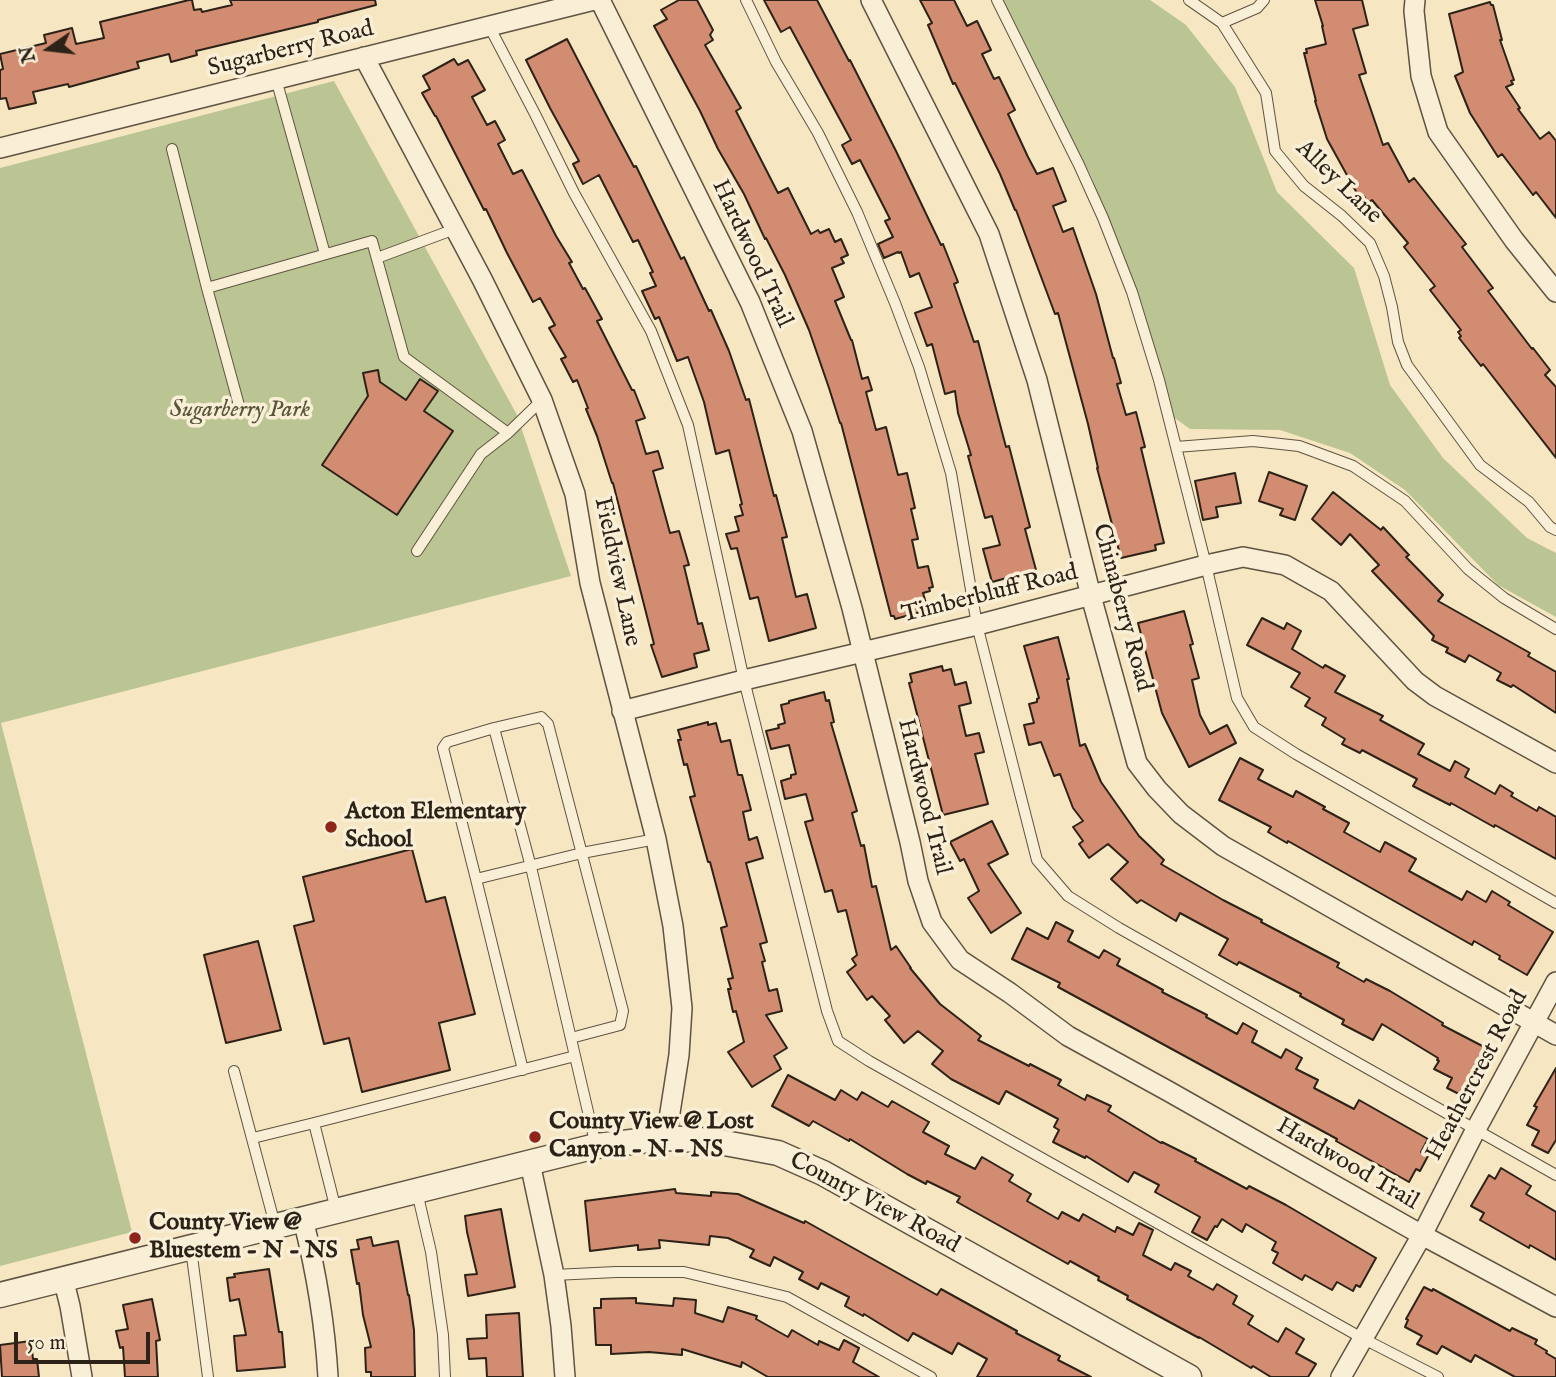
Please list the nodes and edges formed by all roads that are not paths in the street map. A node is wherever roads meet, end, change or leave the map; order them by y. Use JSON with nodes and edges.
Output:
{"nodes":[{"id":1,"x":594,"y":0,"type":"edge"},
{"id":2,"x":600,"y":0,"type":"edge"},
{"id":3,"x":746,"y":0,"type":"edge"},
{"id":4,"x":871,"y":0,"type":"edge"},
{"id":5,"x":997,"y":0,"type":"edge"},
{"id":6,"x":1189,"y":0,"type":"edge"},
{"id":7,"x":1264,"y":0,"type":"edge"},
{"id":8,"x":1415,"y":0,"type":"edge"},
{"id":9,"x":1222,"y":23,"type":"junction"},
{"id":10,"x":489,"y":26,"type":"junction"},
{"id":11,"x":364,"y":57,"type":"junction"},
{"id":12,"x":275,"y":78,"type":"junction"},
{"id":13,"x":0,"y":148,"type":"edge"},
{"id":14,"x":172,"y":149,"type":"dead end"},
{"id":15,"x":455,"y":229,"type":"junction"},
{"id":16,"x":325,"y":254,"type":"junction"},
{"id":17,"x":377,"y":258,"type":"junction"},
{"id":18,"x":207,"y":288,"type":"junction"},
{"id":19,"x":1556,"y":292,"type":"edge"},
{"id":20,"x":542,"y":400,"type":"junction"},
{"id":21,"x":240,"y":410,"type":"dead end"},
{"id":22,"x":508,"y":433,"type":"junction"},
{"id":23,"x":1176,"y":447,"type":"junction"},
{"id":24,"x":1556,"y":530,"type":"edge"},
{"id":25,"x":417,"y":551,"type":"dead end"},
{"id":26,"x":1206,"y":565,"type":"junction"},
{"id":27,"x":1091,"y":596,"type":"junction"},
{"id":28,"x":977,"y":625,"type":"junction"},
{"id":29,"x":1556,"y":629,"type":"edge"},
{"id":30,"x":862,"y":651,"type":"junction"},
{"id":31,"x":744,"y":680,"type":"junction"},
{"id":32,"x":622,"y":711,"type":"junction"},
{"id":33,"x":494,"y":728,"type":"junction"},
{"id":34,"x":1556,"y":763,"type":"edge"},
{"id":35,"x":656,"y":839,"type":"junction"},
{"id":36,"x":583,"y":853,"type":"junction"},
{"id":37,"x":531,"y":867,"type":"junction"},
{"id":38,"x":476,"y":879,"type":"junction"},
{"id":39,"x":1556,"y":902,"type":"edge"},
{"id":40,"x":1556,"y":982,"type":"edge"},
{"id":41,"x":1534,"y":1023,"type":"junction"},
{"id":42,"x":1556,"y":1035,"type":"edge"},
{"id":43,"x":571,"y":1038,"type":"junction"},
{"id":44,"x":575,"y":1056,"type":"junction"},
{"id":45,"x":523,"y":1070,"type":"junction"},
{"id":46,"x":234,"y":1071,"type":"dead end"},
{"id":47,"x":314,"y":1123,"type":"junction"},
{"id":48,"x":1475,"y":1131,"type":"junction"},
{"id":49,"x":253,"y":1138,"type":"junction"},
{"id":50,"x":666,"y":1138,"type":"junction"},
{"id":51,"x":596,"y":1146,"type":"junction"},
{"id":52,"x":530,"y":1163,"type":"junction"},
{"id":53,"x":1556,"y":1175,"type":"edge"},
{"id":54,"x":417,"y":1191,"type":"junction"},
{"id":55,"x":336,"y":1211,"type":"junction"},
{"id":56,"x":303,"y":1219,"type":"junction"},
{"id":57,"x":275,"y":1226,"type":"junction"},
{"id":58,"x":1422,"y":1235,"type":"junction"},
{"id":59,"x":191,"y":1247,"type":"junction"},
{"id":60,"x":554,"y":1275,"type":"junction"},
{"id":61,"x":63,"y":1278,"type":"junction"},
{"id":62,"x":0,"y":1295,"type":"edge"},
{"id":63,"x":1556,"y":1307,"type":"edge"},
{"id":64,"x":1362,"y":1338,"type":"junction"},
{"id":65,"x":82,"y":1377,"type":"edge"},
{"id":66,"x":208,"y":1377,"type":"edge"},
{"id":67,"x":328,"y":1377,"type":"edge"},
{"id":68,"x":445,"y":1377,"type":"edge"},
{"id":69,"x":565,"y":1377,"type":"edge"},
{"id":70,"x":931,"y":1377,"type":"edge"},
{"id":71,"x":1189,"y":1377,"type":"edge"},
{"id":72,"x":1340,"y":1377,"type":"edge"},
{"id":73,"x":1438,"y":1377,"type":"edge"}],
"edges":[{"from":1,"to":10,"type":"street","name":"Sugarberry Road"},
{"from":2,"to":30,"type":"street","name":"Hardwood Trail"},
{"from":3,"to":28,"type":"lane"},
{"from":4,"to":27,"type":"street","name":"Chinaberry Road"},
{"from":5,"to":23,"type":"lane"},
{"from":6,"to":9,"type":"lane","name":"Alley Lane"},
{"from":7,"to":9,"type":"lane"},
{"from":8,"to":19,"type":"street"},
{"from":9,"to":24,"type":"lane","name":"Alley Lane"},
{"from":10,"to":11,"type":"street","name":"Sugarberry Road"},
{"from":10,"to":31,"type":"lane"},
{"from":11,"to":12,"type":"street","name":"Sugarberry Road"},
{"from":11,"to":15,"type":"street","name":"Fieldview Lane"},
{"from":12,"to":13,"type":"street","name":"Sugarberry Road"},
{"from":12,"to":16,"type":"lane"},
{"from":14,"to":18,"type":"lane"},
{"from":15,"to":17,"type":"lane"},
{"from":15,"to":20,"type":"street","name":"Fieldview Lane"},
{"from":16,"to":17,"type":"lane"},
{"from":16,"to":18,"type":"lane"},
{"from":17,"to":22,"type":"lane"},
{"from":18,"to":21,"type":"lane"},
{"from":20,"to":22,"type":"lane"},
{"from":20,"to":32,"type":"street","name":"Fieldview Lane"},
{"from":22,"to":25,"type":"lane"},
{"from":23,"to":26,"type":"lane"},
{"from":23,"to":29,"type":"lane"},
{"from":26,"to":27,"type":"street","name":"Timberbluff Road"},
{"from":26,"to":34,"type":"street","name":"Timberbluff Road"},
{"from":26,"to":39,"type":"lane"},
{"from":27,"to":28,"type":"street","name":"Timberbluff Road"},
{"from":27,"to":41,"type":"street","name":"Chinaberry Road"},
{"from":28,"to":30,"type":"street","name":"Timberbluff Road"},
{"from":28,"to":48,"type":"lane"},
{"from":30,"to":31,"type":"street","name":"Timberbluff Road"},
{"from":30,"to":58,"type":"street","name":"Hardwood Trail"},
{"from":31,"to":32,"type":"street","name":"Timberbluff Road"},
{"from":31,"to":64,"type":"lane"},
{"from":32,"to":35,"type":"street","name":"Fieldview Lane"},
{"from":33,"to":36,"type":"lane"},
{"from":33,"to":37,"type":"lane"},
{"from":33,"to":38,"type":"lane"},
{"from":35,"to":36,"type":"lane"},
{"from":35,"to":50,"type":"street","name":"Fieldview Lane"},
{"from":36,"to":37,"type":"lane"},
{"from":36,"to":43,"type":"lane"},
{"from":37,"to":38,"type":"lane"},
{"from":37,"to":43,"type":"lane"},
{"from":38,"to":45,"type":"lane"},
{"from":40,"to":41,"type":"street","name":"Heathercrest Road"},
{"from":41,"to":42,"type":"street","name":"Chinaberry Road"},
{"from":41,"to":48,"type":"street","name":"Heathercrest Road"},
{"from":43,"to":44,"type":"lane"},
{"from":44,"to":45,"type":"lane"},
{"from":44,"to":51,"type":"lane"},
{"from":45,"to":47,"type":"lane"},
{"from":46,"to":49,"type":"lane"},
{"from":47,"to":49,"type":"lane"},
{"from":47,"to":55,"type":"lane"},
{"from":48,"to":53,"type":"lane"},
{"from":48,"to":58,"type":"street","name":"Heathercrest Road"},
{"from":49,"to":57,"type":"lane"},
{"from":50,"to":51,"type":"street","name":"County View Road"},
{"from":50,"to":71,"type":"street","name":"County View Road"},
{"from":51,"to":52,"type":"street","name":"County View Road"},
{"from":52,"to":54,"type":"street","name":"County View Road"},
{"from":52,"to":60,"type":"street"},
{"from":54,"to":55,"type":"street","name":"County View Road"},
{"from":54,"to":68,"type":"lane"},
{"from":55,"to":56,"type":"street","name":"County View Road"},
{"from":56,"to":57,"type":"street","name":"County View Road"},
{"from":56,"to":67,"type":"street"},
{"from":57,"to":59,"type":"street","name":"County View Road"},
{"from":58,"to":63,"type":"street","name":"Hardwood Trail"},
{"from":58,"to":64,"type":"street","name":"Heathercrest Road"},
{"from":59,"to":61,"type":"street","name":"County View Road"},
{"from":59,"to":66,"type":"lane"},
{"from":60,"to":69,"type":"street"},
{"from":60,"to":70,"type":"lane"},
{"from":61,"to":62,"type":"street","name":"County View Road"},
{"from":61,"to":65,"type":"street"},
{"from":64,"to":72,"type":"street","name":"Heathercrest Road"},
{"from":64,"to":73,"type":"lane"}]}
